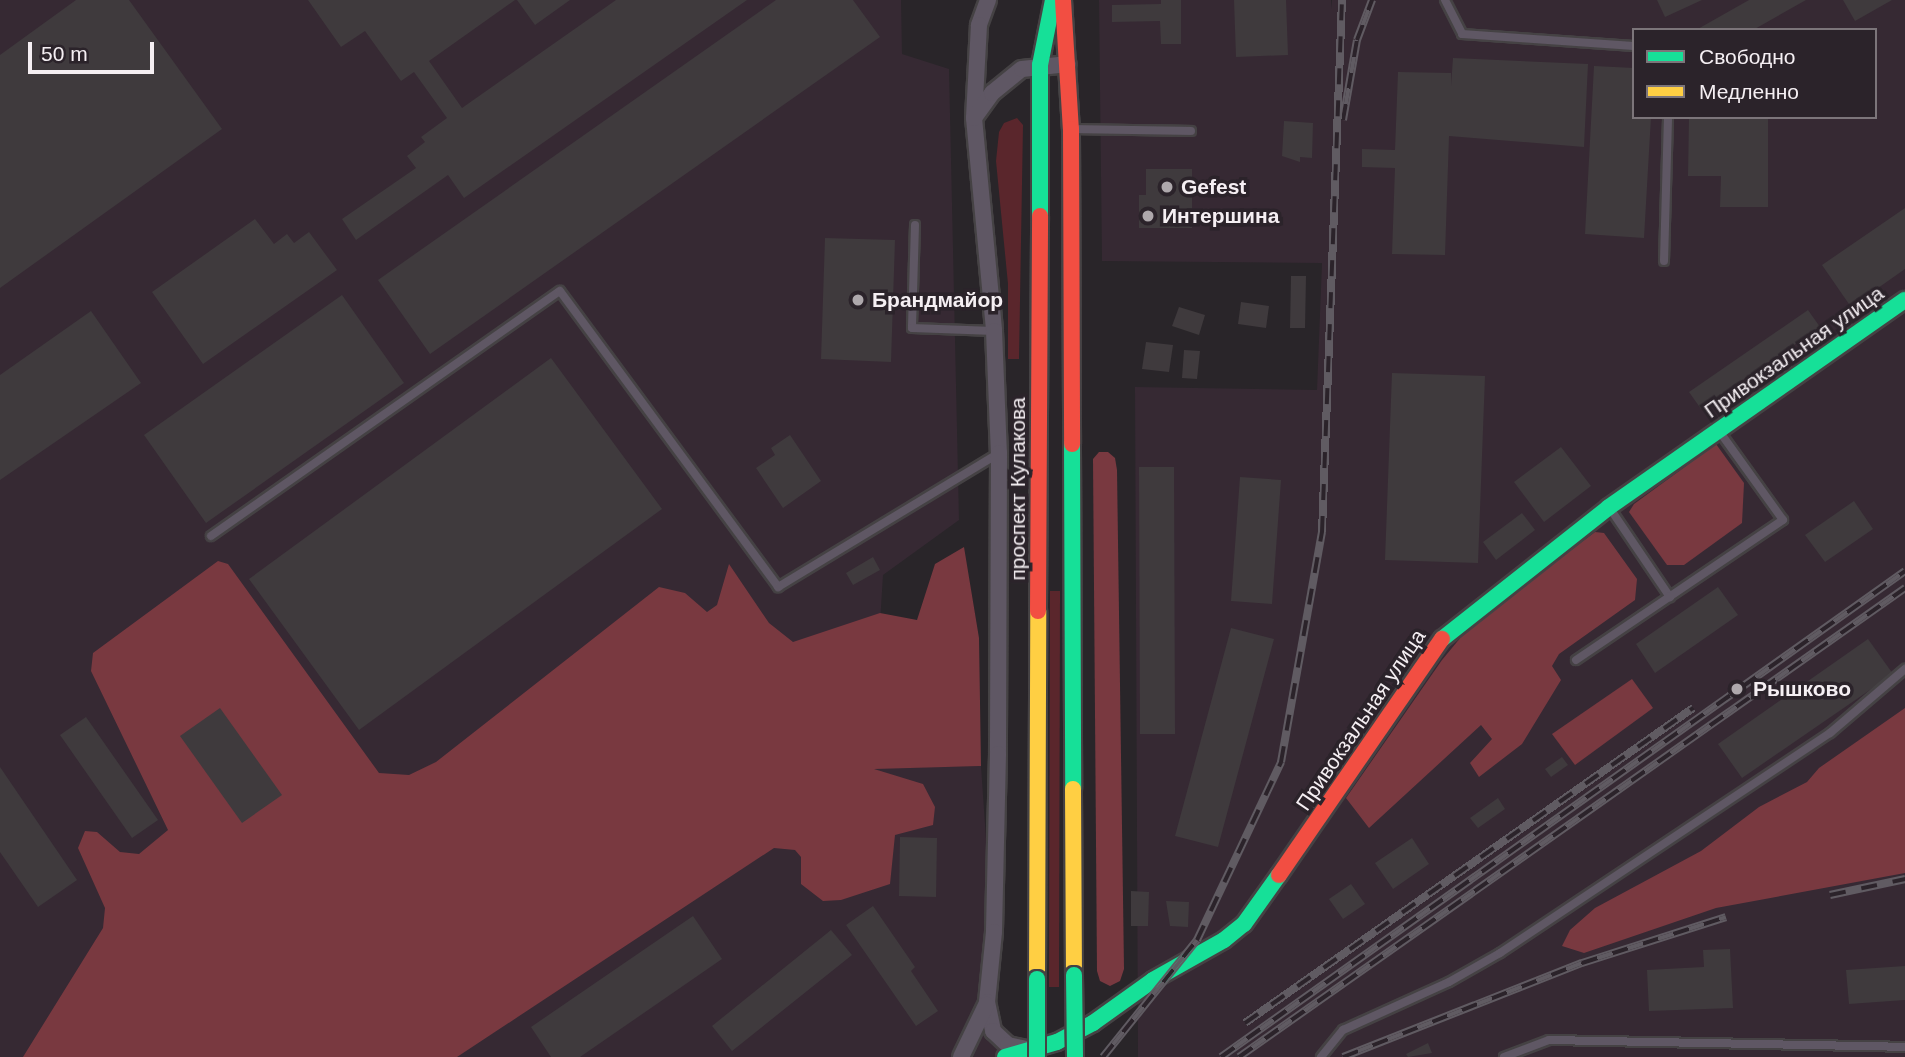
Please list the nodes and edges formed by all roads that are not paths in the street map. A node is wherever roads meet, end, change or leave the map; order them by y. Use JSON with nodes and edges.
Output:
{"nodes":[{"id":1,"x":988,"y":0,"type":"edge"},
{"id":2,"x":1053,"y":0,"type":"edge"},
{"id":3,"x":1063,"y":0,"type":"edge"},
{"id":4,"x":1445,"y":0,"type":"edge"},
{"id":5,"x":1632,"y":46,"type":"edge"},
{"id":6,"x":1068,"y":64,"type":"junction"},
{"id":7,"x":1040,"y":65,"type":"junction"},
{"id":8,"x":974,"y":118,"type":"junction"},
{"id":9,"x":1668,"y":119,"type":"edge"},
{"id":10,"x":1071,"y":129,"type":"junction"},
{"id":11,"x":1191,"y":131,"type":"dead end"},
{"id":12,"x":915,"y":225,"type":"dead end"},
{"id":13,"x":1664,"y":261,"type":"dead end"},
{"id":14,"x":1905,"y":300,"type":"edge"},
{"id":15,"x":994,"y":331,"type":"junction"},
{"id":16,"x":1719,"y":430,"type":"junction"},
{"id":17,"x":999,"y":453,"type":"junction"},
{"id":18,"x":1609,"y":507,"type":"junction"},
{"id":19,"x":211,"y":536,"type":"dead end"},
{"id":20,"x":1670,"y":597,"type":"junction"},
{"id":21,"x":1576,"y":660,"type":"dead end"},
{"id":22,"x":1905,"y":669,"type":"edge"},
{"id":23,"x":987,"y":1002,"type":"junction"},
{"id":24,"x":1905,"y":1046,"type":"edge"},
{"id":25,"x":1037,"y":1053,"type":"edge"},
{"id":26,"x":961,"y":1057,"type":"edge"},
{"id":27,"x":1005,"y":1057,"type":"edge"},
{"id":28,"x":1075,"y":1057,"type":"edge"},
{"id":29,"x":1321,"y":1057,"type":"edge"},
{"id":30,"x":1504,"y":1057,"type":"edge"}],
"edges":[{"from":1,"to":8,"type":"street"},
{"from":2,"to":7,"type":"main road","name":"проспект Кулакова"},
{"from":3,"to":6,"type":"main road"},
{"from":4,"to":5,"type":"lane"},
{"from":6,"to":7,"type":"street"},
{"from":6,"to":10,"type":"main road"},
{"from":7,"to":8,"type":"street"},
{"from":7,"to":25,"type":"main road","name":"проспект Кулакова","bridge":true},
{"from":8,"to":15,"type":"street"},
{"from":9,"to":13,"type":"lane"},
{"from":10,"to":11,"type":"lane"},
{"from":10,"to":28,"type":"main road","bridge":true},
{"from":12,"to":15,"type":"lane"},
{"from":14,"to":16,"type":"main road","name":"Привокзальная улица"},
{"from":15,"to":17,"type":"street"},
{"from":16,"to":18,"type":"main road","name":"Привокзальная улица"},
{"from":16,"to":20,"type":"lane"},
{"from":17,"to":19,"type":"lane"},
{"from":17,"to":23,"type":"street"},
{"from":18,"to":20,"type":"lane"},
{"from":18,"to":25,"type":"main road","name":"Привокзальная улица"},
{"from":20,"to":21,"type":"lane"},
{"from":22,"to":29,"type":"lane"},
{"from":23,"to":25,"type":"street"},
{"from":23,"to":26,"type":"street"},
{"from":24,"to":30,"type":"lane"},
{"from":25,"to":27,"type":"main road"}]}
